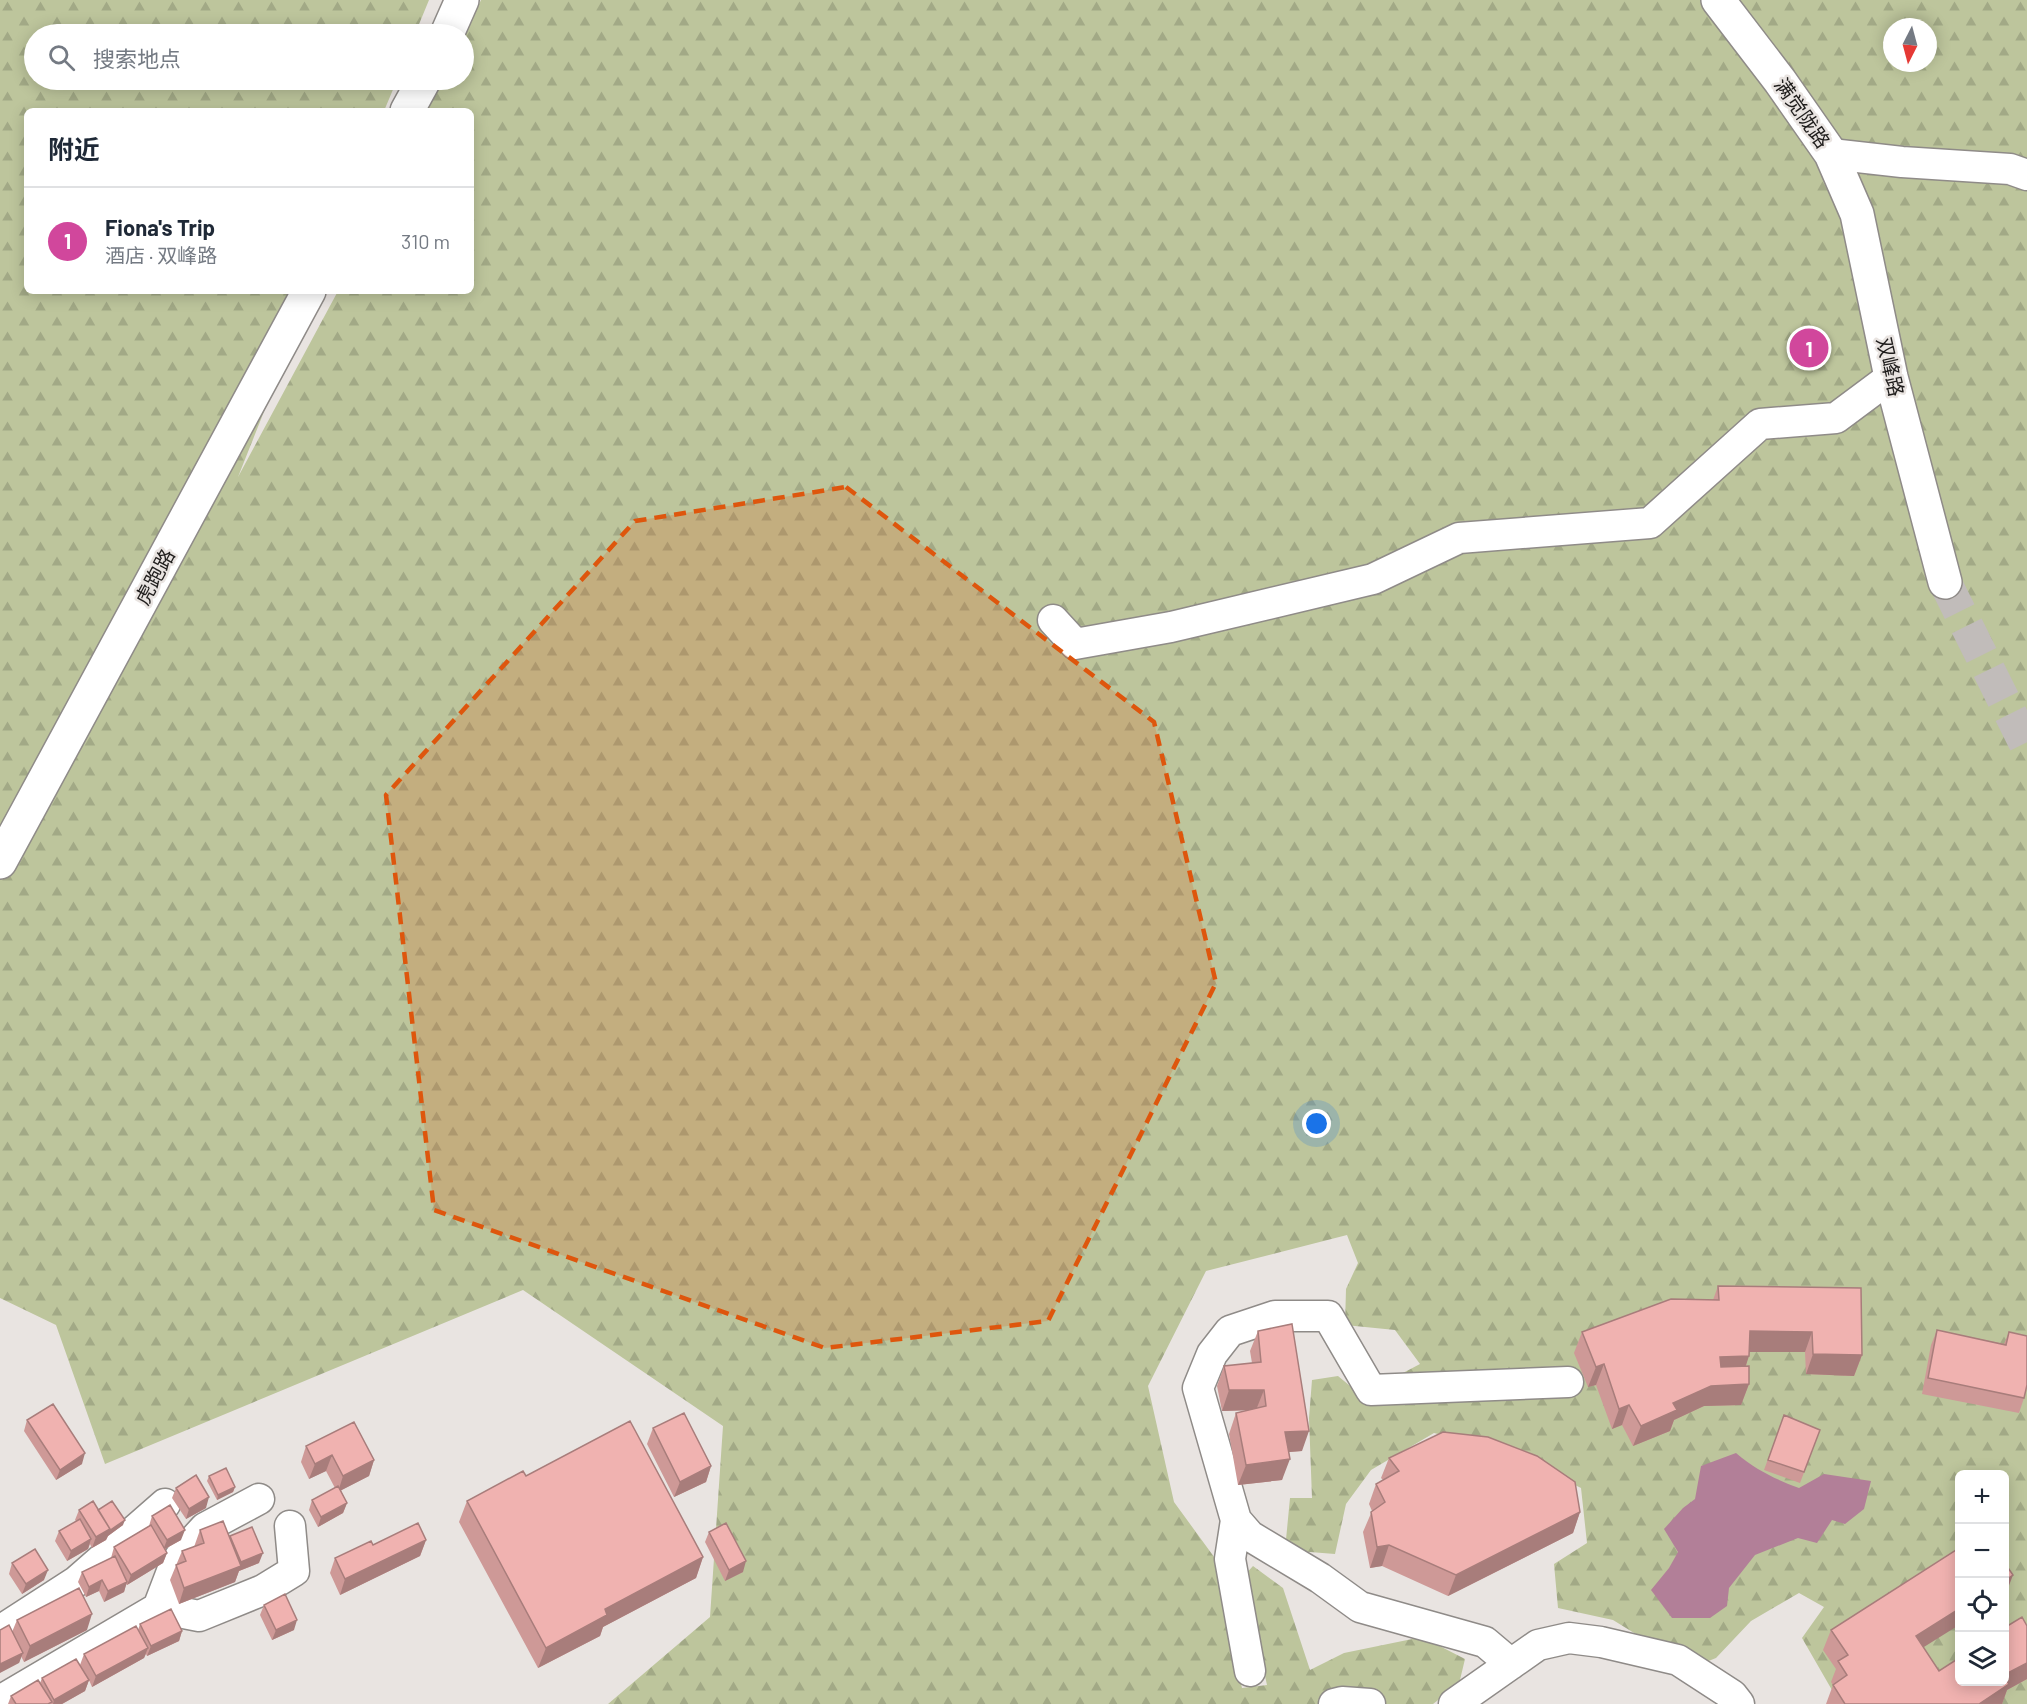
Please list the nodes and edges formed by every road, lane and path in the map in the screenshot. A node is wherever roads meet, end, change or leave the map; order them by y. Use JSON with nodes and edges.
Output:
{"nodes":[{"id":1,"x":462,"y":0,"type":"edge"},
{"id":2,"x":1718,"y":0,"type":"edge"},
{"id":3,"x":451,"y":24,"type":"edge"},
{"id":4,"x":419,"y":90,"type":"edge"},
{"id":5,"x":409,"y":108,"type":"edge"},
{"id":6,"x":1831,"y":154,"type":"junction"},
{"id":7,"x":2027,"y":175,"type":"edge"},
{"id":8,"x":307,"y":294,"type":"edge"},
{"id":9,"x":1891,"y":377,"type":"junction"},
{"id":10,"x":1945,"y":582,"type":"tunnel mouth"},
{"id":11,"x":1053,"y":620,"type":"dead end"},
{"id":12,"x":0,"y":862,"type":"edge"},
{"id":13,"x":1568,"y":1382,"type":"dead end"},
{"id":14,"x":259,"y":1499,"type":"dead end"},
{"id":15,"x":165,"y":1504,"type":"dead end"},
{"id":16,"x":1236,"y":1520,"type":"junction"},
{"id":17,"x":290,"y":1526,"type":"dead end"},
{"id":18,"x":158,"y":1608,"type":"junction"},
{"id":19,"x":0,"y":1631,"type":"edge"},
{"id":20,"x":1511,"y":1664,"type":"junction"},
{"id":21,"x":1250,"y":1671,"type":"dead end"},
{"id":22,"x":0,"y":1701,"type":"edge"},
{"id":23,"x":1334,"y":1704,"type":"edge"},
{"id":24,"x":1370,"y":1704,"type":"edge"},
{"id":25,"x":1454,"y":1704,"type":"edge"},
{"id":26,"x":1738,"y":1704,"type":"edge"}],
"edges":[{"from":1,"to":3,"type":"main road"},
{"from":2,"to":6,"type":"main road","name":"满觉陇路"},
{"from":4,"to":5,"type":"main road"},
{"from":6,"to":7,"type":"street","name":"满觉陇路"},
{"from":6,"to":9,"type":"main road","name":"双峰路"},
{"from":8,"to":12,"type":"main road","name":"虎跑路"},
{"from":9,"to":10,"type":"main road","name":"双峰路"},
{"from":9,"to":11,"type":"street"},
{"from":13,"to":16,"type":"street"},
{"from":14,"to":18,"type":"street"},
{"from":15,"to":19,"type":"street"},
{"from":16,"to":20,"type":"street"},
{"from":16,"to":21,"type":"street"},
{"from":17,"to":18,"type":"street"},
{"from":18,"to":22,"type":"street"},
{"from":20,"to":25,"type":"street"},
{"from":20,"to":26,"type":"street"},
{"from":23,"to":24,"type":"street"}]}
